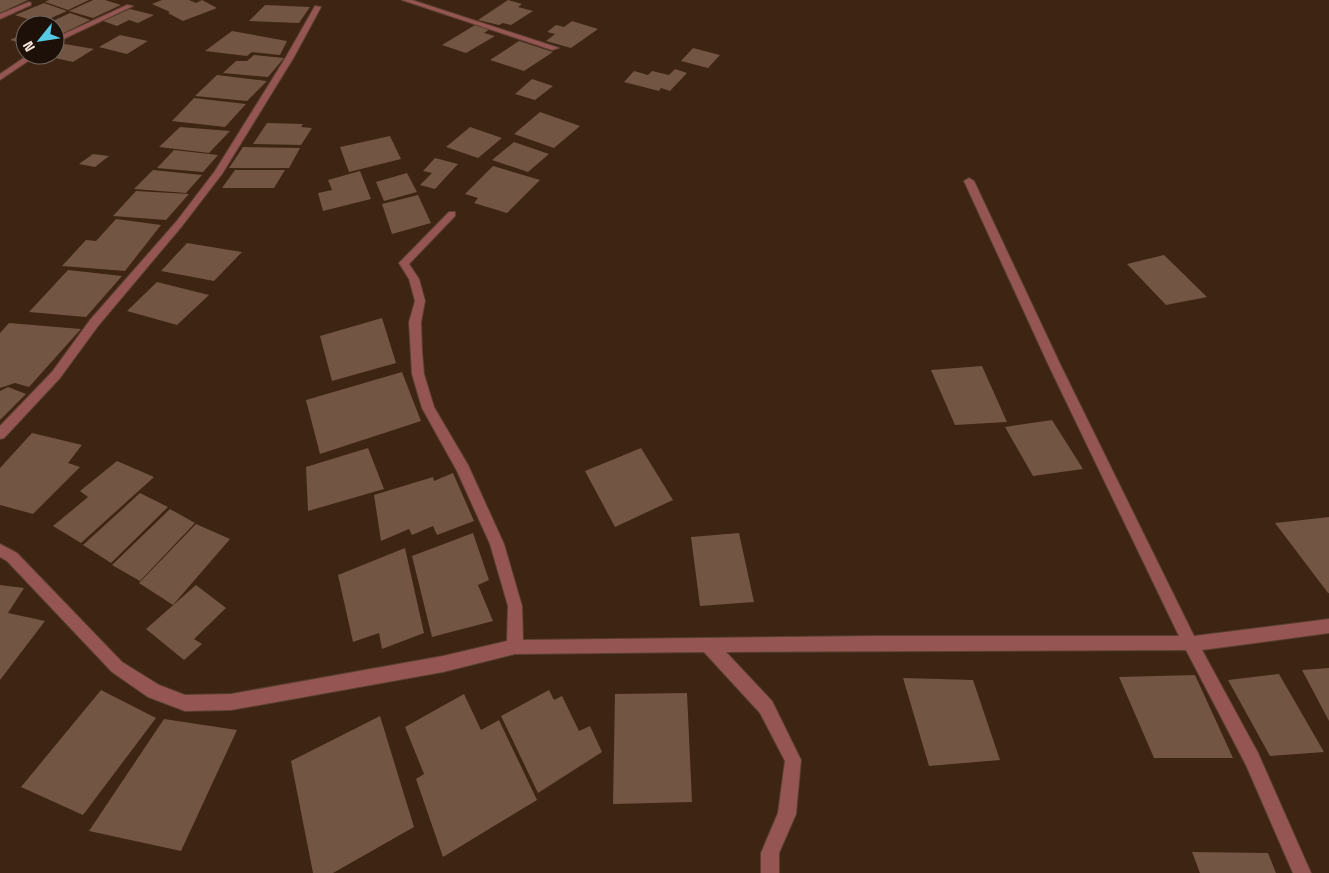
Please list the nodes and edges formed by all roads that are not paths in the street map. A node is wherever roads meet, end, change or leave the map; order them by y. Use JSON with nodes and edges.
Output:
{"nodes":[{"id":1,"x":405,"y":0,"type":"edge"},
{"id":2,"x":29,"y":4,"type":"dead end"},
{"id":3,"x":129,"y":6,"type":"dead end"},
{"id":4,"x":317,"y":7,"type":"dead end"},
{"id":5,"x":0,"y":17,"type":"edge"},
{"id":6,"x":65,"y":36,"type":"edge"},
{"id":7,"x":555,"y":48,"type":"dead end"},
{"id":8,"x":19,"y":65,"type":"edge"},
{"id":9,"x":0,"y":78,"type":"edge"},
{"id":10,"x":969,"y":181,"type":"dead end"},
{"id":11,"x":452,"y":214,"type":"dead end"},
{"id":12,"x":0,"y":434,"type":"edge"},
{"id":13,"x":0,"y":550,"type":"edge"},
{"id":14,"x":1329,"y":626,"type":"edge"},
{"id":15,"x":1190,"y":643,"type":"junction"},
{"id":16,"x":707,"y":645,"type":"junction"},
{"id":17,"x":515,"y":647,"type":"junction"},
{"id":18,"x":770,"y":873,"type":"edge"},
{"id":19,"x":1302,"y":873,"type":"edge"}],
"edges":[{"from":1,"to":7,"type":"street"},
{"from":2,"to":5,"type":"street"},
{"from":3,"to":6,"type":"street"},
{"from":4,"to":12,"type":"street"},
{"from":8,"to":9,"type":"street"},
{"from":10,"to":15,"type":"street"},
{"from":11,"to":17,"type":"street"},
{"from":13,"to":17,"type":"street"},
{"from":14,"to":15,"type":"street"},
{"from":15,"to":16,"type":"street"},
{"from":15,"to":19,"type":"street"},
{"from":16,"to":17,"type":"street"},
{"from":16,"to":18,"type":"street"}]}
